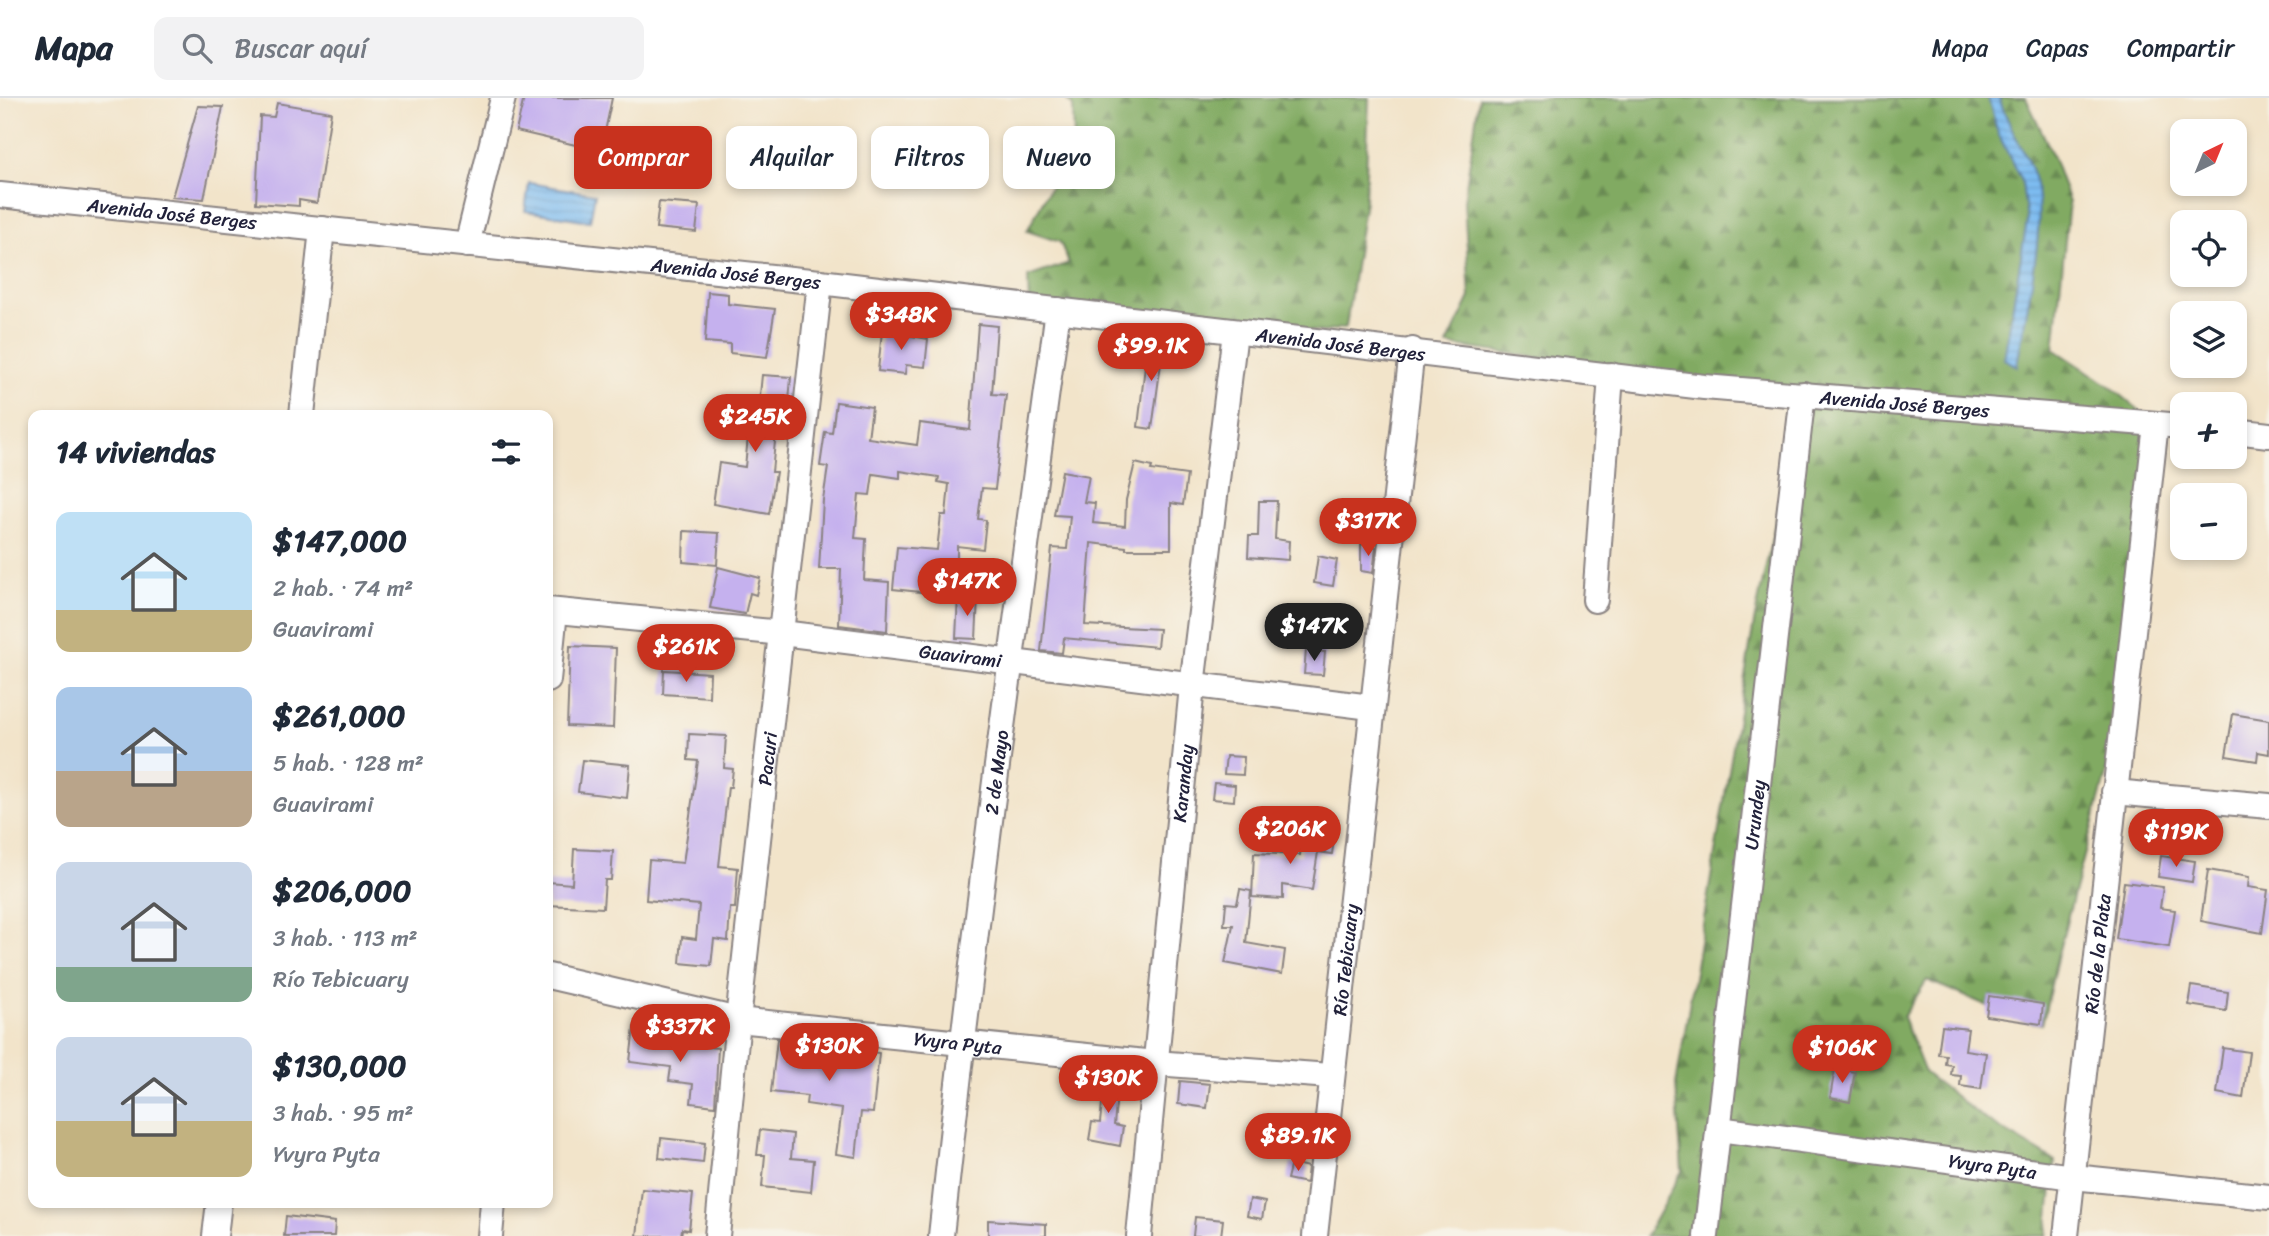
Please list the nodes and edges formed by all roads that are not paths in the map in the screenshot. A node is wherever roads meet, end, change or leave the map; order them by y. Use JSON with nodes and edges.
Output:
{"nodes":[{"id":1,"x":503,"y":98,"type":"edge"},
{"id":2,"x":0,"y":195,"type":"edge"},
{"id":3,"x":322,"y":229,"type":"junction"},
{"id":4,"x":467,"y":245,"type":"junction"},
{"id":5,"x":820,"y":282,"type":"junction"},
{"id":6,"x":1058,"y":310,"type":"junction"},
{"id":7,"x":1235,"y":331,"type":"junction"},
{"id":8,"x":1412,"y":350,"type":"junction"},
{"id":9,"x":1611,"y":375,"type":"junction"},
{"id":10,"x":1803,"y":394,"type":"junction"},
{"id":11,"x":303,"y":410,"type":"edge"},
{"id":12,"x":2156,"y":424,"type":"junction"},
{"id":13,"x":2170,"y":425,"type":"edge"},
{"id":14,"x":2247,"y":432,"type":"edge"},
{"id":15,"x":2269,"y":435,"type":"edge"},
{"id":16,"x":1595,"y":600,"type":"dead end"},
{"id":17,"x":553,"y":610,"type":"edge"},
{"id":18,"x":782,"y":633,"type":"junction"},
{"id":19,"x":1010,"y":661,"type":"junction"},
{"id":20,"x":1192,"y":686,"type":"junction"},
{"id":21,"x":1371,"y":707,"type":"junction"},
{"id":22,"x":2114,"y":792,"type":"junction"},
{"id":23,"x":2269,"y":806,"type":"edge"},
{"id":24,"x":553,"y":977,"type":"edge"},
{"id":25,"x":738,"y":1020,"type":"junction"},
{"id":26,"x":961,"y":1044,"type":"junction"},
{"id":27,"x":1155,"y":1063,"type":"junction"},
{"id":28,"x":1330,"y":1076,"type":"junction"},
{"id":29,"x":1719,"y":1129,"type":"junction"},
{"id":30,"x":2073,"y":1177,"type":"junction"},
{"id":31,"x":2269,"y":1197,"type":"edge"},
{"id":32,"x":218,"y":1208,"type":"edge"},
{"id":33,"x":492,"y":1208,"type":"edge"},
{"id":34,"x":215,"y":1236,"type":"edge"},
{"id":35,"x":490,"y":1236,"type":"edge"},
{"id":36,"x":717,"y":1236,"type":"edge"},
{"id":37,"x":941,"y":1236,"type":"edge"},
{"id":38,"x":1139,"y":1236,"type":"edge"},
{"id":39,"x":1315,"y":1236,"type":"edge"},
{"id":40,"x":1706,"y":1236,"type":"edge"},
{"id":41,"x":2066,"y":1236,"type":"edge"}],
"edges":[{"from":1,"to":4,"type":"street"},
{"from":2,"to":3,"type":"street","name":"Avenida José Berges"},
{"from":3,"to":4,"type":"street","name":"Avenida José Berges"},
{"from":3,"to":11,"type":"street"},
{"from":4,"to":5,"type":"street","name":"Avenida José Berges"},
{"from":5,"to":6,"type":"street","name":"Avenida José Berges"},
{"from":5,"to":18,"type":"street","name":"Pacuri"},
{"from":6,"to":7,"type":"street","name":"Avenida José Berges"},
{"from":6,"to":19,"type":"street","name":"2 de Mayo"},
{"from":7,"to":8,"type":"street","name":"Avenida José Berges"},
{"from":7,"to":20,"type":"street","name":"Karanday"},
{"from":8,"to":9,"type":"street","name":"Avenida José Berges"},
{"from":8,"to":21,"type":"street","name":"Río Tebicuary"},
{"from":9,"to":10,"type":"street","name":"Avenida José Berges"},
{"from":9,"to":16,"type":"street"},
{"from":10,"to":12,"type":"street","name":"Avenida José Berges"},
{"from":10,"to":29,"type":"street","name":"Urundey"},
{"from":12,"to":13,"type":"street","name":"Avenida José Berges"},
{"from":12,"to":22,"type":"street","name":"Río de la Plata"},
{"from":14,"to":15,"type":"street"},
{"from":17,"to":18,"type":"street","name":"Guavirami"},
{"from":18,"to":19,"type":"street","name":"Guavirami"},
{"from":18,"to":25,"type":"street","name":"Pacuri"},
{"from":19,"to":20,"type":"street","name":"Guavirami"},
{"from":19,"to":26,"type":"street","name":"2 de Mayo"},
{"from":20,"to":21,"type":"street","name":"Guavirami"},
{"from":20,"to":27,"type":"street","name":"Karanday"},
{"from":21,"to":28,"type":"street","name":"Río Tebicuary"},
{"from":22,"to":23,"type":"street"},
{"from":22,"to":30,"type":"street","name":"Río de la Plata"},
{"from":24,"to":25,"type":"street","name":"Yvyra Pyta"},
{"from":25,"to":26,"type":"street","name":"Yvyra Pyta"},
{"from":25,"to":36,"type":"street","name":"Pacuri"},
{"from":26,"to":27,"type":"street","name":"Yvyra Pyta"},
{"from":26,"to":37,"type":"street","name":"2 de Mayo"},
{"from":27,"to":28,"type":"street","name":"Yvyra Pyta"},
{"from":27,"to":38,"type":"street","name":"Karanday"},
{"from":28,"to":39,"type":"street","name":"Río Tebicuary"},
{"from":29,"to":30,"type":"street","name":"Yvyra Pyta"},
{"from":29,"to":40,"type":"street","name":"Urundey"},
{"from":30,"to":31,"type":"street","name":"Yvyra Pyta"},
{"from":30,"to":41,"type":"street","name":"Río de la Plata"},
{"from":32,"to":34,"type":"street"},
{"from":33,"to":35,"type":"street"}]}
